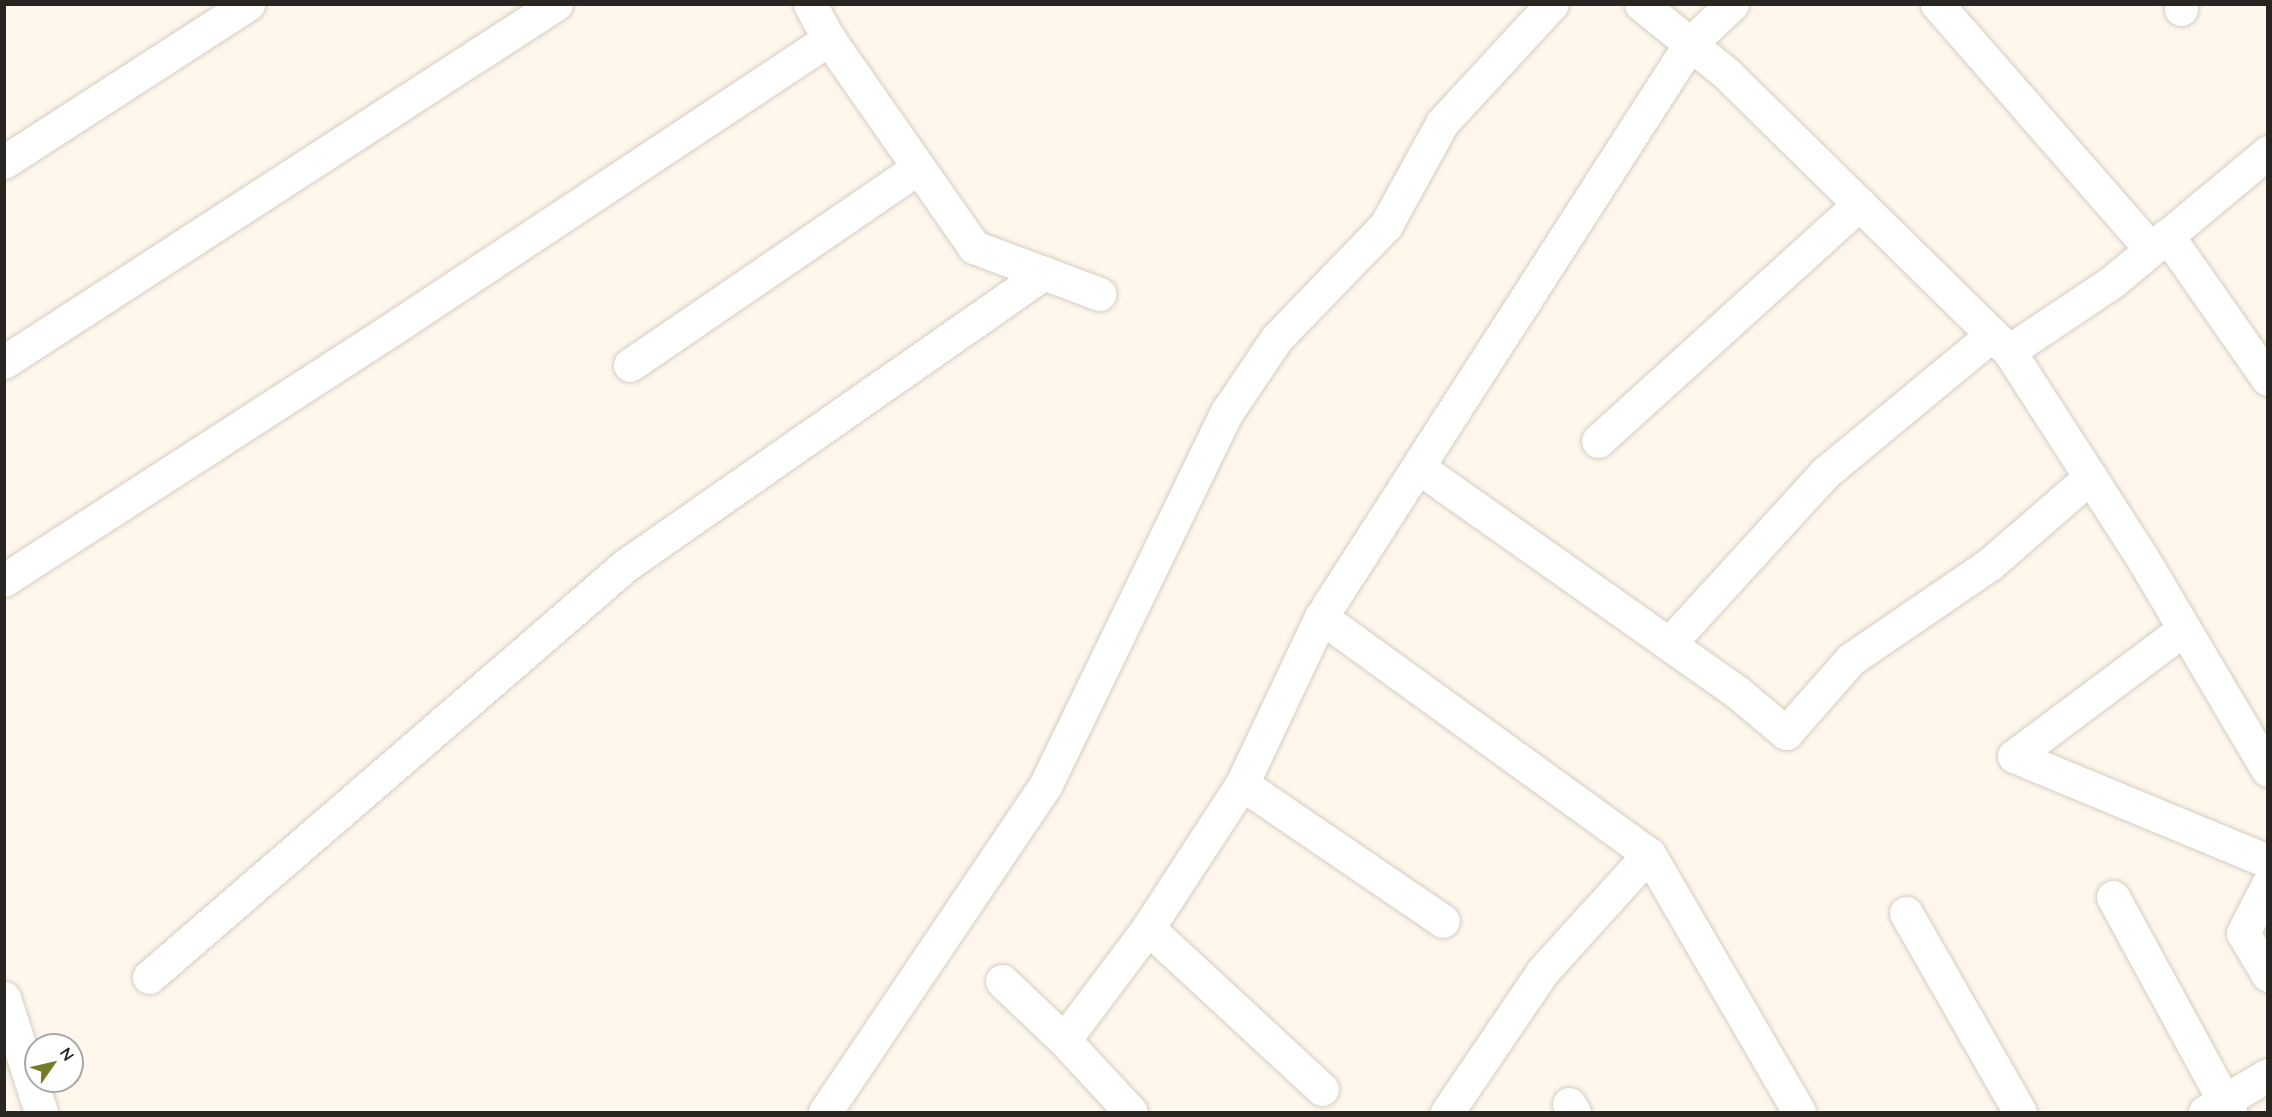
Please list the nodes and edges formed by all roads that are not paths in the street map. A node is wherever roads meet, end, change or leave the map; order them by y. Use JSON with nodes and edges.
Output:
{"nodes":[{"id":1,"x":248,"y":4,"type":"edge"},
{"id":2,"x":556,"y":4,"type":"edge"},
{"id":3,"x":810,"y":4,"type":"edge"},
{"id":4,"x":1552,"y":4,"type":"edge"},
{"id":5,"x":1641,"y":4,"type":"edge"},
{"id":6,"x":1732,"y":4,"type":"edge"},
{"id":7,"x":1937,"y":4,"type":"edge"},
{"id":8,"x":829,"y":39,"type":"junction"},
{"id":9,"x":1690,"y":44,"type":"junction"},
{"id":10,"x":2268,"y":152,"type":"edge"},
{"id":11,"x":4,"y":162,"type":"edge"},
{"id":12,"x":918,"y":168,"type":"junction"},
{"id":13,"x":1859,"y":204,"type":"junction"},
{"id":14,"x":2159,"y":242,"type":"junction"},
{"id":15,"x":1044,"y":273,"type":"junction"},
{"id":16,"x":1100,"y":294,"type":"dead end"},
{"id":17,"x":2000,"y":343,"type":"junction"},
{"id":18,"x":4,"y":362,"type":"edge"},
{"id":19,"x":630,"y":364,"type":"dead end"},
{"id":20,"x":2268,"y":379,"type":"edge"},
{"id":21,"x":1598,"y":441,"type":"dead end"},
{"id":22,"x":1418,"y":467,"type":"junction"},
{"id":23,"x":2090,"y":477,"type":"junction"},
{"id":24,"x":4,"y":580,"type":"edge"},
{"id":25,"x":1322,"y":617,"type":"junction"},
{"id":26,"x":2184,"y":629,"type":"junction"},
{"id":27,"x":1669,"y":644,"type":"junction"},
{"id":28,"x":2268,"y":770,"type":"edge"},
{"id":29,"x":1242,"y":784,"type":"junction"},
{"id":30,"x":1649,"y":854,"type":"junction"},
{"id":31,"x":2268,"y":861,"type":"edge"},
{"id":32,"x":2268,"y":884,"type":"edge"},
{"id":33,"x":2113,"y":897,"type":"dead end"},
{"id":34,"x":1906,"y":913,"type":"dead end"},
{"id":35,"x":1443,"y":921,"type":"dead end"},
{"id":36,"x":1148,"y":928,"type":"junction"},
{"id":37,"x":2268,"y":975,"type":"edge"},
{"id":38,"x":149,"y":977,"type":"dead end"},
{"id":39,"x":1002,"y":981,"type":"dead end"},
{"id":40,"x":4,"y":998,"type":"edge"},
{"id":41,"x":1064,"y":1040,"type":"junction"},
{"id":42,"x":2268,"y":1075,"type":"edge"},
{"id":43,"x":1322,"y":1089,"type":"dead end"},
{"id":44,"x":2219,"y":1109,"type":"edge"},
{"id":45,"x":41,"y":1113,"type":"edge"},
{"id":46,"x":825,"y":1113,"type":"edge"},
{"id":47,"x":1131,"y":1113,"type":"edge"},
{"id":48,"x":1448,"y":1113,"type":"edge"},
{"id":49,"x":1799,"y":1113,"type":"edge"},
{"id":50,"x":2020,"y":1113,"type":"edge"}],
"edges":[{"from":1,"to":11,"type":"street"},
{"from":2,"to":18,"type":"street"},
{"from":3,"to":8,"type":"street"},
{"from":4,"to":46,"type":"street"},
{"from":5,"to":9,"type":"street"},
{"from":6,"to":9,"type":"street"},
{"from":7,"to":14,"type":"street"},
{"from":8,"to":12,"type":"street"},
{"from":8,"to":24,"type":"street"},
{"from":9,"to":13,"type":"street"},
{"from":9,"to":22,"type":"street"},
{"from":10,"to":14,"type":"street"},
{"from":12,"to":15,"type":"street"},
{"from":12,"to":19,"type":"street"},
{"from":13,"to":17,"type":"street"},
{"from":13,"to":21,"type":"street"},
{"from":14,"to":17,"type":"street"},
{"from":14,"to":20,"type":"street"},
{"from":15,"to":16,"type":"street"},
{"from":15,"to":38,"type":"street"},
{"from":17,"to":23,"type":"street"},
{"from":17,"to":27,"type":"street"},
{"from":22,"to":25,"type":"street"},
{"from":22,"to":27,"type":"street"},
{"from":23,"to":26,"type":"street"},
{"from":23,"to":27,"type":"street"},
{"from":25,"to":29,"type":"street"},
{"from":25,"to":30,"type":"street"},
{"from":26,"to":28,"type":"street"},
{"from":26,"to":31,"type":"street"},
{"from":29,"to":35,"type":"street"},
{"from":29,"to":36,"type":"street"},
{"from":30,"to":48,"type":"street"},
{"from":30,"to":49,"type":"street"},
{"from":32,"to":37,"type":"street"},
{"from":33,"to":44,"type":"street"},
{"from":34,"to":50,"type":"street"},
{"from":36,"to":41,"type":"street"},
{"from":36,"to":43,"type":"street"},
{"from":39,"to":41,"type":"street"},
{"from":40,"to":45,"type":"street"},
{"from":41,"to":47,"type":"street"},
{"from":42,"to":44,"type":"street"}]}
